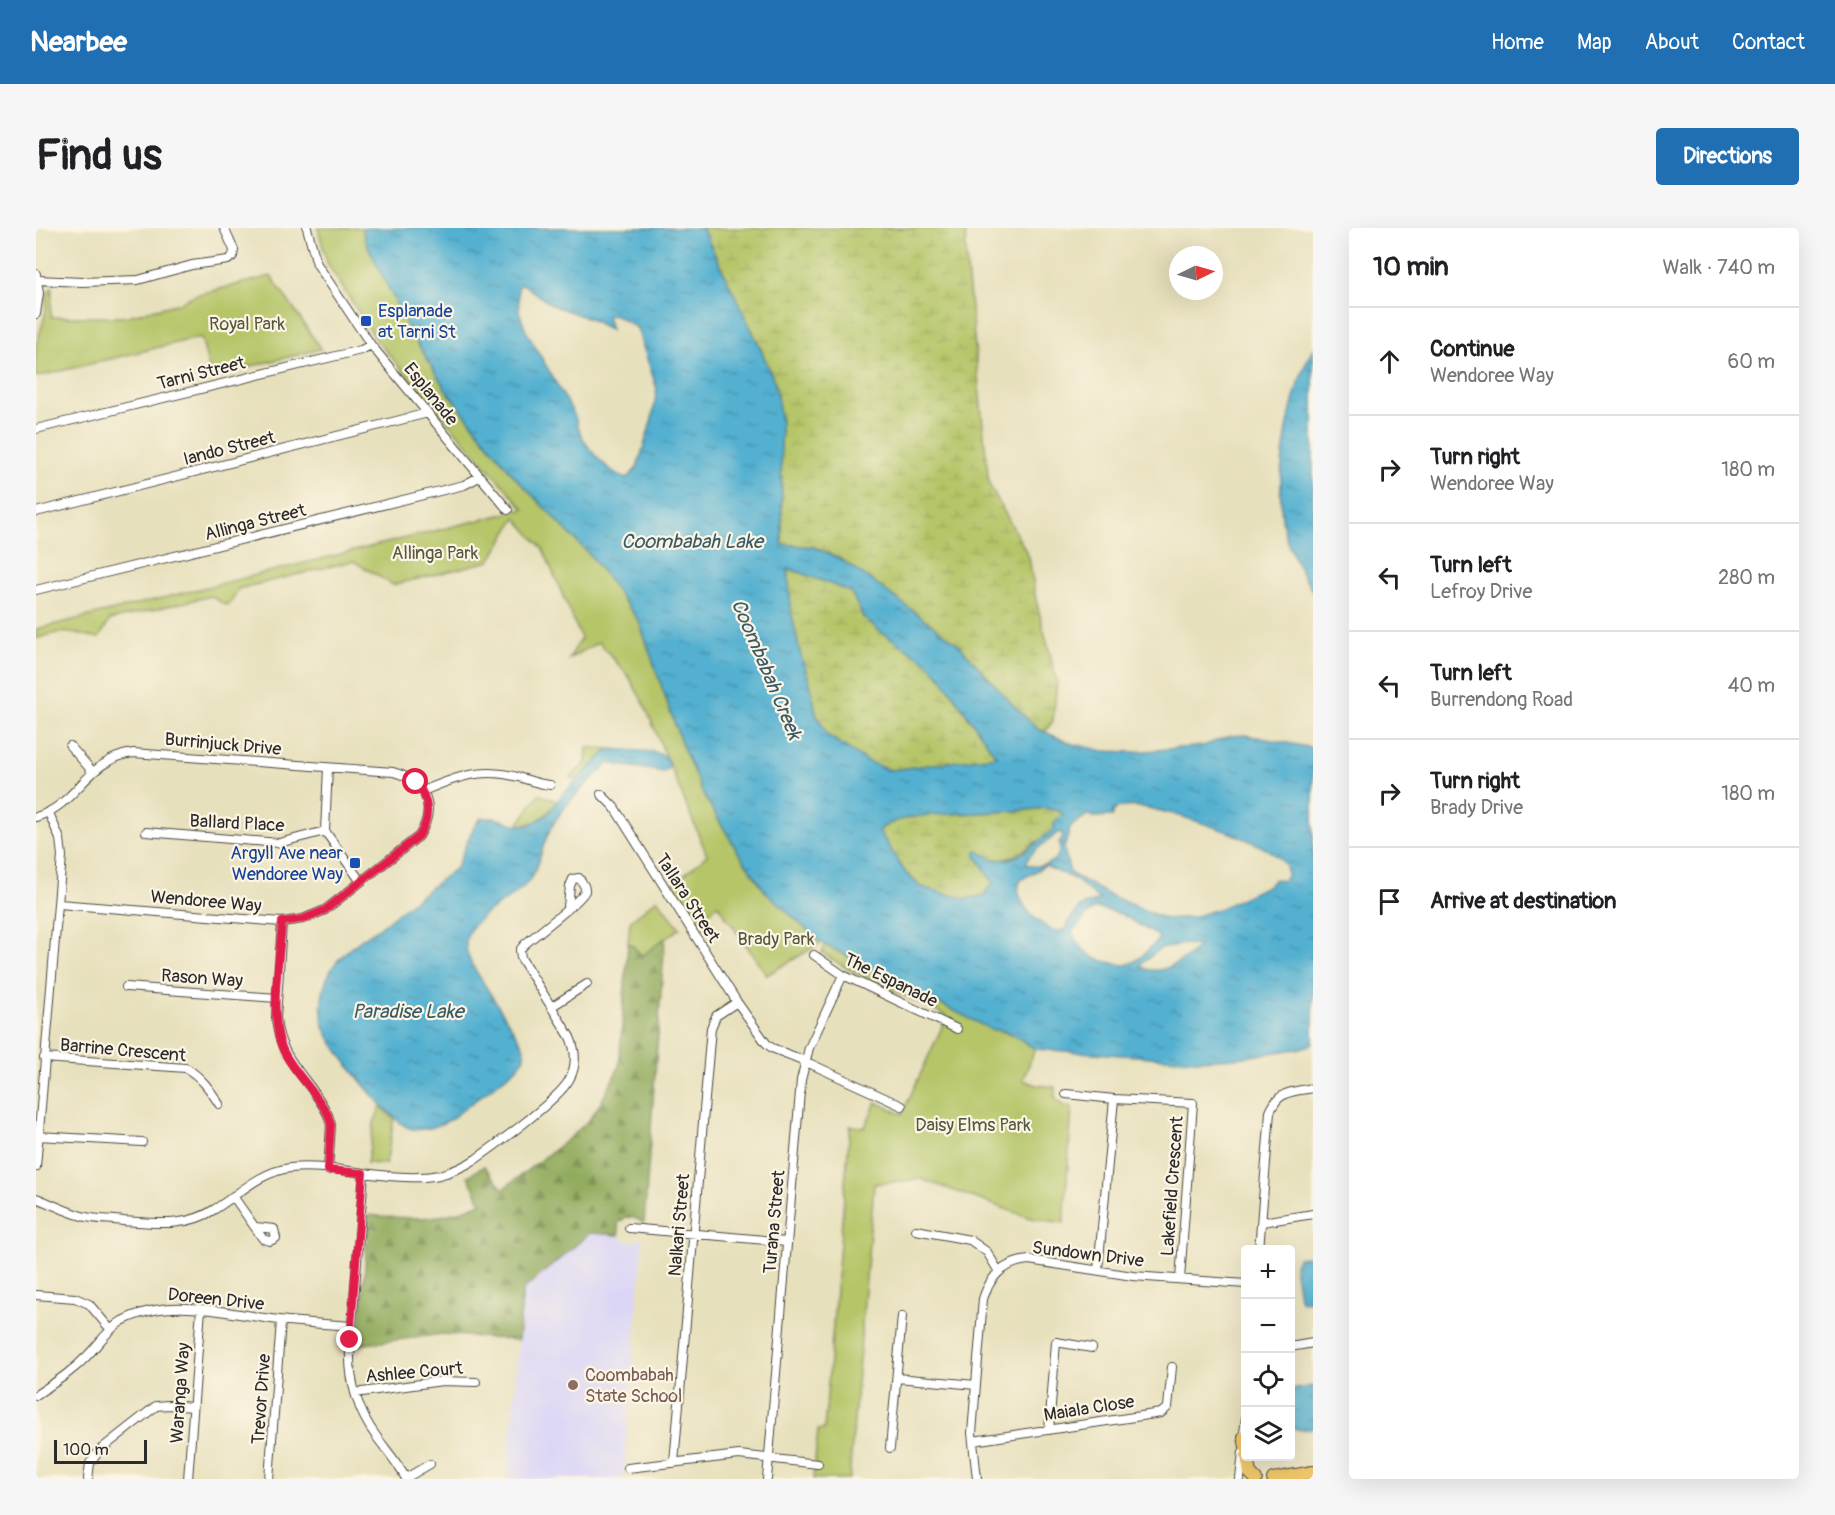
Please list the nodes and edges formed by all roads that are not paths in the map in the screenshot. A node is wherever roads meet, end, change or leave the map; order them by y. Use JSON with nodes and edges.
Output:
{"nodes":[{"id":1,"x":224,"y":228,"type":"edge"},
{"id":2,"x":308,"y":228,"type":"edge"},
{"id":3,"x":37,"y":277,"type":"edge"},
{"id":4,"x":36,"y":314,"type":"edge"},
{"id":5,"x":371,"y":345,"type":"junction"},
{"id":6,"x":428,"y":413,"type":"junction"},
{"id":7,"x":36,"y":429,"type":"edge"},
{"id":8,"x":479,"y":477,"type":"junction"},
{"id":9,"x":508,"y":510,"type":"dead end"},
{"id":10,"x":36,"y":512,"type":"edge"},
{"id":11,"x":36,"y":590,"type":"edge"},
{"id":12,"x":70,"y":746,"type":"dead end"},
{"id":13,"x":328,"y":768,"type":"junction"},
{"id":14,"x":92,"y":771,"type":"junction"},
{"id":15,"x":550,"y":785,"type":"dead end"},
{"id":16,"x":423,"y":791,"type":"junction"},
{"id":17,"x":600,"y":794,"type":"dead end"},
{"id":18,"x":49,"y":813,"type":"junction"},
{"id":19,"x":36,"y":817,"type":"edge"},
{"id":20,"x":325,"y":831,"type":"junction"},
{"id":21,"x":146,"y":832,"type":"dead end"},
{"id":22,"x":361,"y":882,"type":"junction"},
{"id":23,"x":59,"y":904,"type":"junction"},
{"id":24,"x":568,"y":908,"type":"dead end"},
{"id":25,"x":282,"y":922,"type":"junction"},
{"id":26,"x":814,"y":955,"type":"dead end"},
{"id":27,"x":843,"y":975,"type":"junction"},
{"id":28,"x":586,"y":984,"type":"dead end"},
{"id":29,"x":126,"y":987,"type":"dead end"},
{"id":30,"x":277,"y":998,"type":"junction"},
{"id":31,"x":737,"y":1002,"type":"junction"},
{"id":32,"x":551,"y":1006,"type":"junction"},
{"id":33,"x":957,"y":1029,"type":"dead end"},
{"id":34,"x":44,"y":1058,"type":"junction"},
{"id":35,"x":804,"y":1062,"type":"junction"},
{"id":36,"x":1313,"y":1088,"type":"edge"},
{"id":37,"x":1066,"y":1094,"type":"dead end"},
{"id":38,"x":1114,"y":1099,"type":"junction"},
{"id":39,"x":219,"y":1104,"type":"dead end"},
{"id":40,"x":902,"y":1106,"type":"dead end"},
{"id":41,"x":38,"y":1136,"type":"junction"},
{"id":42,"x":142,"y":1142,"type":"dead end"},
{"id":43,"x":36,"y":1167,"type":"edge"},
{"id":44,"x":328,"y":1170,"type":"junction"},
{"id":45,"x":363,"y":1173,"type":"junction"},
{"id":46,"x":233,"y":1196,"type":"junction"},
{"id":47,"x":36,"y":1198,"type":"edge"},
{"id":48,"x":1313,"y":1214,"type":"edge"},
{"id":49,"x":1262,"y":1222,"type":"junction"},
{"id":50,"x":256,"y":1227,"type":"dead end"},
{"id":51,"x":629,"y":1228,"type":"dead end"},
{"id":52,"x":916,"y":1230,"type":"dead end"},
{"id":53,"x":693,"y":1235,"type":"junction"},
{"id":54,"x":787,"y":1242,"type":"junction"},
{"id":55,"x":1260,"y":1245,"type":"edge"},
{"id":56,"x":1098,"y":1270,"type":"junction"},
{"id":57,"x":999,"y":1272,"type":"junction"},
{"id":58,"x":1180,"y":1279,"type":"junction"},
{"id":59,"x":1241,"y":1284,"type":"edge"},
{"id":60,"x":36,"y":1295,"type":"edge"},
{"id":61,"x":201,"y":1309,"type":"junction"},
{"id":62,"x":902,"y":1316,"type":"dead end"},
{"id":63,"x":281,"y":1321,"type":"junction"},
{"id":64,"x":352,"y":1326,"type":"junction"},
{"id":65,"x":111,"y":1330,"type":"junction"},
{"id":66,"x":1313,"y":1343,"type":"edge"},
{"id":67,"x":1295,"y":1346,"type":"edge"},
{"id":68,"x":1092,"y":1348,"type":"dead end"},
{"id":69,"x":1172,"y":1367,"type":"dead end"},
{"id":70,"x":897,"y":1378,"type":"junction"},
{"id":71,"x":476,"y":1382,"type":"dead end"},
{"id":72,"x":976,"y":1385,"type":"junction"},
{"id":73,"x":355,"y":1393,"type":"junction"},
{"id":74,"x":36,"y":1395,"type":"edge"},
{"id":75,"x":194,"y":1407,"type":"junction"},
{"id":76,"x":1049,"y":1430,"type":"junction"},
{"id":77,"x":973,"y":1441,"type":"junction"},
{"id":78,"x":890,"y":1448,"type":"dead end"},
{"id":79,"x":769,"y":1458,"type":"junction"},
{"id":80,"x":1242,"y":1461,"type":"edge"},
{"id":81,"x":1248,"y":1461,"type":"edge"},
{"id":82,"x":674,"y":1463,"type":"junction"},
{"id":83,"x":430,"y":1464,"type":"dead end"},
{"id":84,"x":818,"y":1464,"type":"dead end"},
{"id":85,"x":628,"y":1468,"type":"dead end"},
{"id":86,"x":1313,"y":1472,"type":"edge"},
{"id":87,"x":406,"y":1478,"type":"edge"},
{"id":88,"x":88,"y":1479,"type":"edge"},
{"id":89,"x":188,"y":1479,"type":"edge"},
{"id":90,"x":270,"y":1479,"type":"edge"},
{"id":91,"x":767,"y":1479,"type":"edge"},
{"id":92,"x":978,"y":1479,"type":"edge"},
{"id":93,"x":1240,"y":1479,"type":"edge"},
{"id":94,"x":1256,"y":1479,"type":"edge"},
{"id":95,"x":1273,"y":1479,"type":"edge"}],
"edges":[{"from":1,"to":3,"type":"street"},
{"from":2,"to":5,"type":"street","name":"Esplanade"},
{"from":3,"to":4,"type":"street"},
{"from":5,"to":6,"type":"street","name":"Esplanade"},
{"from":5,"to":7,"type":"street","name":"Tarni Street"},
{"from":6,"to":8,"type":"street","name":"Esplanade"},
{"from":6,"to":10,"type":"street","name":"Iando Street"},
{"from":8,"to":9,"type":"street","name":"Esplanade"},
{"from":8,"to":11,"type":"street","name":"Allinga Street"},
{"from":12,"to":14,"type":"street"},
{"from":13,"to":14,"type":"street","name":"Burrinjuck Drive"},
{"from":13,"to":16,"type":"street","name":"Burrinjuck Drive"},
{"from":13,"to":20,"type":"street"},
{"from":14,"to":18,"type":"street","name":"Burrinjuck Drive"},
{"from":15,"to":16,"type":"street"},
{"from":16,"to":22,"type":"street","name":"Wendoree Way"},
{"from":17,"to":31,"type":"street","name":"Tallara Street"},
{"from":18,"to":19,"type":"street","name":"Burrinjuck Drive"},
{"from":18,"to":23,"type":"street"},
{"from":20,"to":21,"type":"street","name":"Ballard Place"},
{"from":20,"to":22,"type":"street"},
{"from":22,"to":25,"type":"street","name":"Wendoree Way"},
{"from":23,"to":25,"type":"street","name":"Wendoree Way"},
{"from":23,"to":34,"type":"street"},
{"from":24,"to":32,"type":"street"},
{"from":25,"to":30,"type":"street"},
{"from":26,"to":27,"type":"street","name":"The Espanade"},
{"from":27,"to":33,"type":"street","name":"The Espanade"},
{"from":27,"to":35,"type":"street","name":"Turana Street"},
{"from":28,"to":32,"type":"street"},
{"from":29,"to":30,"type":"street","name":"Rason Way"},
{"from":30,"to":44,"type":"street"},
{"from":31,"to":35,"type":"street","name":"Tallara Street"},
{"from":31,"to":53,"type":"street","name":"Nalkari Street"},
{"from":32,"to":45,"type":"street"},
{"from":34,"to":39,"type":"street","name":"Barrine Crescent"},
{"from":34,"to":41,"type":"street"},
{"from":35,"to":40,"type":"street","name":"Tallara Street"},
{"from":35,"to":54,"type":"street","name":"Turana Street"},
{"from":36,"to":49,"type":"street"},
{"from":37,"to":38,"type":"street","name":"Lakefield Crescent"},
{"from":38,"to":56,"type":"street"},
{"from":38,"to":58,"type":"street","name":"Lakefield Crescent"},
{"from":41,"to":42,"type":"street"},
{"from":41,"to":43,"type":"street"},
{"from":44,"to":45,"type":"street"},
{"from":44,"to":46,"type":"street"},
{"from":45,"to":64,"type":"street"},
{"from":46,"to":47,"type":"street"},
{"from":46,"to":50,"type":"street"},
{"from":48,"to":49,"type":"street"},
{"from":49,"to":55,"type":"street"},
{"from":51,"to":53,"type":"street"},
{"from":52,"to":57,"type":"street"},
{"from":53,"to":54,"type":"street"},
{"from":53,"to":82,"type":"street","name":"Nalkari Street"},
{"from":54,"to":79,"type":"street","name":"Turana Street"},
{"from":56,"to":57,"type":"street","name":"Sundown Drive"},
{"from":56,"to":58,"type":"street","name":"Sundown Drive"},
{"from":57,"to":72,"type":"street"},
{"from":58,"to":59,"type":"street","name":"Sundown Drive"},
{"from":60,"to":65,"type":"street"},
{"from":61,"to":63,"type":"street","name":"Doreen Drive"},
{"from":61,"to":65,"type":"street","name":"Doreen Drive"},
{"from":61,"to":75,"type":"street","name":"Waranga Way"},
{"from":62,"to":70,"type":"street"},
{"from":63,"to":64,"type":"street","name":"Doreen Drive"},
{"from":63,"to":90,"type":"street","name":"Trevor Drive"},
{"from":64,"to":73,"type":"street"},
{"from":65,"to":74,"type":"street","name":"Doreen Drive"},
{"from":66,"to":67,"type":"street"},
{"from":68,"to":76,"type":"street"},
{"from":69,"to":76,"type":"street","name":"Maiala Close"},
{"from":70,"to":72,"type":"street"},
{"from":70,"to":78,"type":"street"},
{"from":71,"to":73,"type":"street","name":"Ashlee Court"},
{"from":72,"to":77,"type":"street"},
{"from":73,"to":87,"type":"street"},
{"from":75,"to":88,"type":"street"},
{"from":75,"to":89,"type":"street","name":"Waranga Way"},
{"from":76,"to":77,"type":"street","name":"Maiala Close"},
{"from":77,"to":92,"type":"street"},
{"from":79,"to":82,"type":"street"},
{"from":79,"to":84,"type":"street"},
{"from":79,"to":91,"type":"street","name":"Turana Street"},
{"from":80,"to":93,"type":"street"},
{"from":81,"to":94,"type":"main road"},
{"from":82,"to":85,"type":"street"},
{"from":83,"to":87,"type":"street"},
{"from":86,"to":95,"type":"main road"}]}
